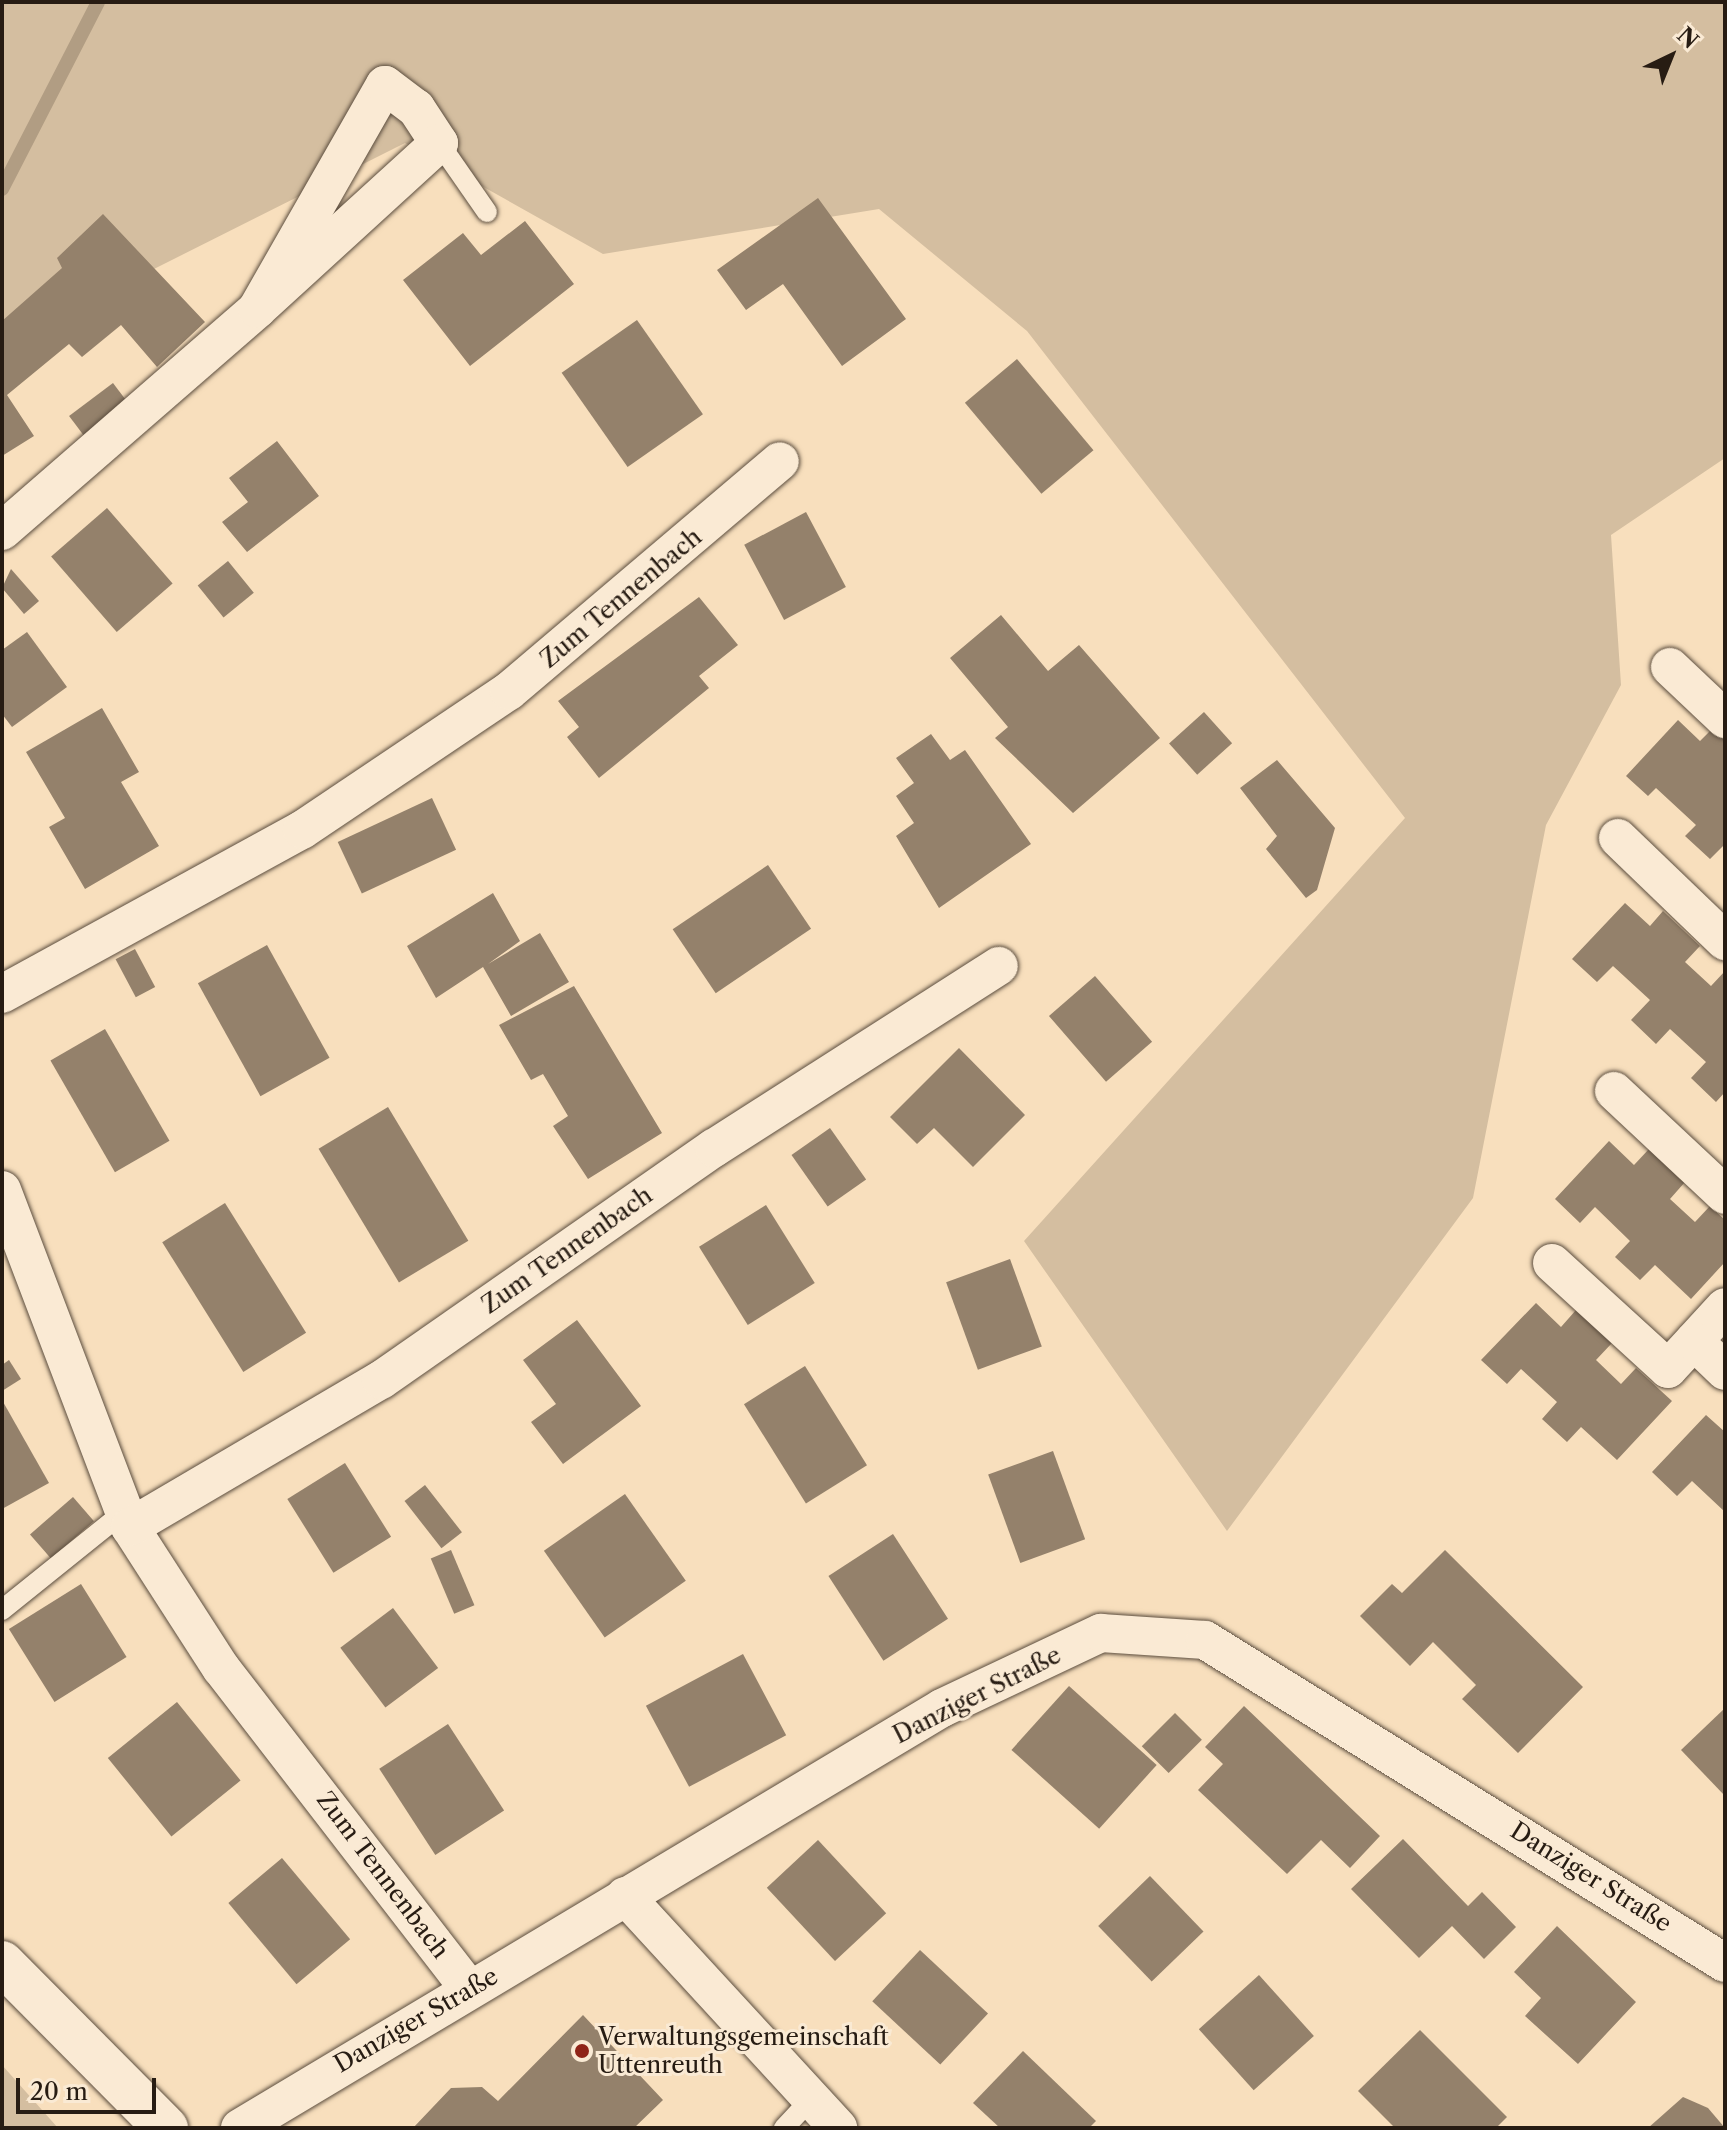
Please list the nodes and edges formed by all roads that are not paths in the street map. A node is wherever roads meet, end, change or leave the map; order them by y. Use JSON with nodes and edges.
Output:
{"nodes":[{"id":1,"x":439,"y":143,"type":"junction"},
{"id":2,"x":487,"y":212,"type":"dead end"},
{"id":3,"x":257,"y":309,"type":"junction"},
{"id":4,"x":780,"y":461,"type":"dead end"},
{"id":5,"x":2,"y":531,"type":"edge"},
{"id":6,"x":1670,"y":667,"type":"dead end"},
{"id":7,"x":1725,"y":719,"type":"edge"},
{"id":8,"x":1618,"y":838,"type":"dead end"},
{"id":9,"x":1725,"y":941,"type":"edge"},
{"id":10,"x":999,"y":966,"type":"dead end"},
{"id":11,"x":2,"y":994,"type":"edge"},
{"id":12,"x":1614,"y":1091,"type":"dead end"},
{"id":13,"x":2,"y":1190,"type":"edge"},
{"id":14,"x":1725,"y":1195,"type":"edge"},
{"id":15,"x":1552,"y":1263,"type":"dead end"},
{"id":16,"x":1725,"y":1307,"type":"edge"},
{"id":17,"x":1694,"y":1341,"type":"junction"},
{"id":18,"x":1725,"y":1371,"type":"edge"},
{"id":19,"x":127,"y":1520,"type":"junction"},
{"id":20,"x":2,"y":1610,"type":"edge"},
{"id":21,"x":625,"y":1896,"type":"junction"},
{"id":22,"x":2,"y":1963,"type":"edge"},
{"id":23,"x":1725,"y":1963,"type":"edge"},
{"id":24,"x":469,"y":1989,"type":"junction"},
{"id":25,"x":810,"y":2100,"type":"junction"},
{"id":26,"x":166,"y":2128,"type":"edge"},
{"id":27,"x":240,"y":2128,"type":"edge"},
{"id":28,"x":784,"y":2128,"type":"edge"},
{"id":29,"x":838,"y":2128,"type":"edge"}],
"edges":[{"from":1,"to":2,"type":"lane"},
{"from":1,"to":3,"type":"street"},
{"from":1,"to":3,"type":"street"},
{"from":3,"to":5,"type":"street"},
{"from":4,"to":11,"type":"street","name":"Zum Tennenbach"},
{"from":6,"to":7,"type":"street"},
{"from":8,"to":9,"type":"street"},
{"from":10,"to":19,"type":"street","name":"Zum Tennenbach"},
{"from":12,"to":14,"type":"street"},
{"from":13,"to":19,"type":"street","name":"Zum Tennenbach"},
{"from":15,"to":17,"type":"street"},
{"from":16,"to":17,"type":"street"},
{"from":17,"to":18,"type":"street"},
{"from":19,"to":20,"type":"lane"},
{"from":19,"to":24,"type":"street","name":"Zum Tennenbach"},
{"from":21,"to":23,"type":"street","name":"Danziger Straße"},
{"from":21,"to":24,"type":"street","name":"Danziger Straße"},
{"from":21,"to":25,"type":"street"},
{"from":22,"to":26,"type":"main road"},
{"from":24,"to":27,"type":"street","name":"Danziger Straße"},
{"from":25,"to":28,"type":"lane"},
{"from":25,"to":29,"type":"street"}]}
